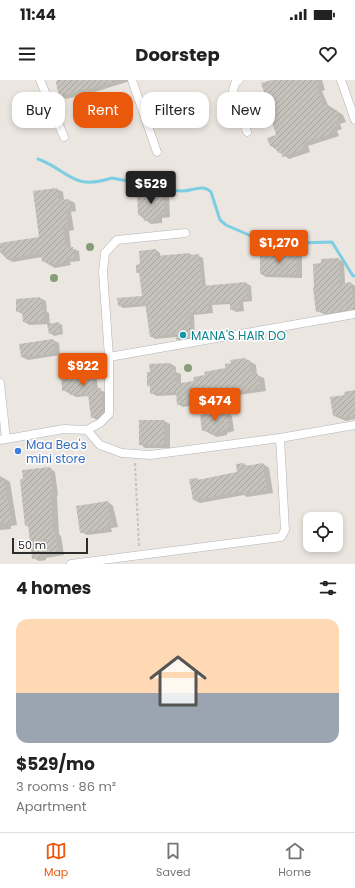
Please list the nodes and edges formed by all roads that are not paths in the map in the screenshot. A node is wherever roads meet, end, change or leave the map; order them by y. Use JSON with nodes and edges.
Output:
{"nodes":[{"id":1,"x":40,"y":80,"type":"edge"},
{"id":2,"x":132,"y":80,"type":"edge"},
{"id":3,"x":239,"y":80,"type":"edge"},
{"id":4,"x":341,"y":80,"type":"edge"},
{"id":5,"x":355,"y":120,"type":"edge"},
{"id":6,"x":247,"y":132,"type":"dead end"},
{"id":7,"x":64,"y":137,"type":"dead end"},
{"id":8,"x":157,"y":152,"type":"dead end"},
{"id":9,"x":185,"y":233,"type":"dead end"},
{"id":10,"x":355,"y":314,"type":"edge"},
{"id":11,"x":110,"y":357,"type":"junction"},
{"id":12,"x":0,"y":383,"type":"edge"},
{"id":13,"x":355,"y":425,"type":"edge"},
{"id":14,"x":87,"y":430,"type":"junction"},
{"id":15,"x":280,"y":438,"type":"junction"},
{"id":16,"x":3,"y":439,"type":"edge"},
{"id":17,"x":71,"y":564,"type":"edge"}],
"edges":[{"from":1,"to":7,"type":"street"},
{"from":2,"to":8,"type":"street"},
{"from":3,"to":6,"type":"street"},
{"from":4,"to":5,"type":"street"},
{"from":9,"to":11,"type":"street"},
{"from":10,"to":11,"type":"street"},
{"from":11,"to":14,"type":"street"},
{"from":12,"to":16,"type":"street"},
{"from":13,"to":15,"type":"street"},
{"from":14,"to":15,"type":"street"},
{"from":14,"to":16,"type":"street"},
{"from":15,"to":17,"type":"street"}]}
